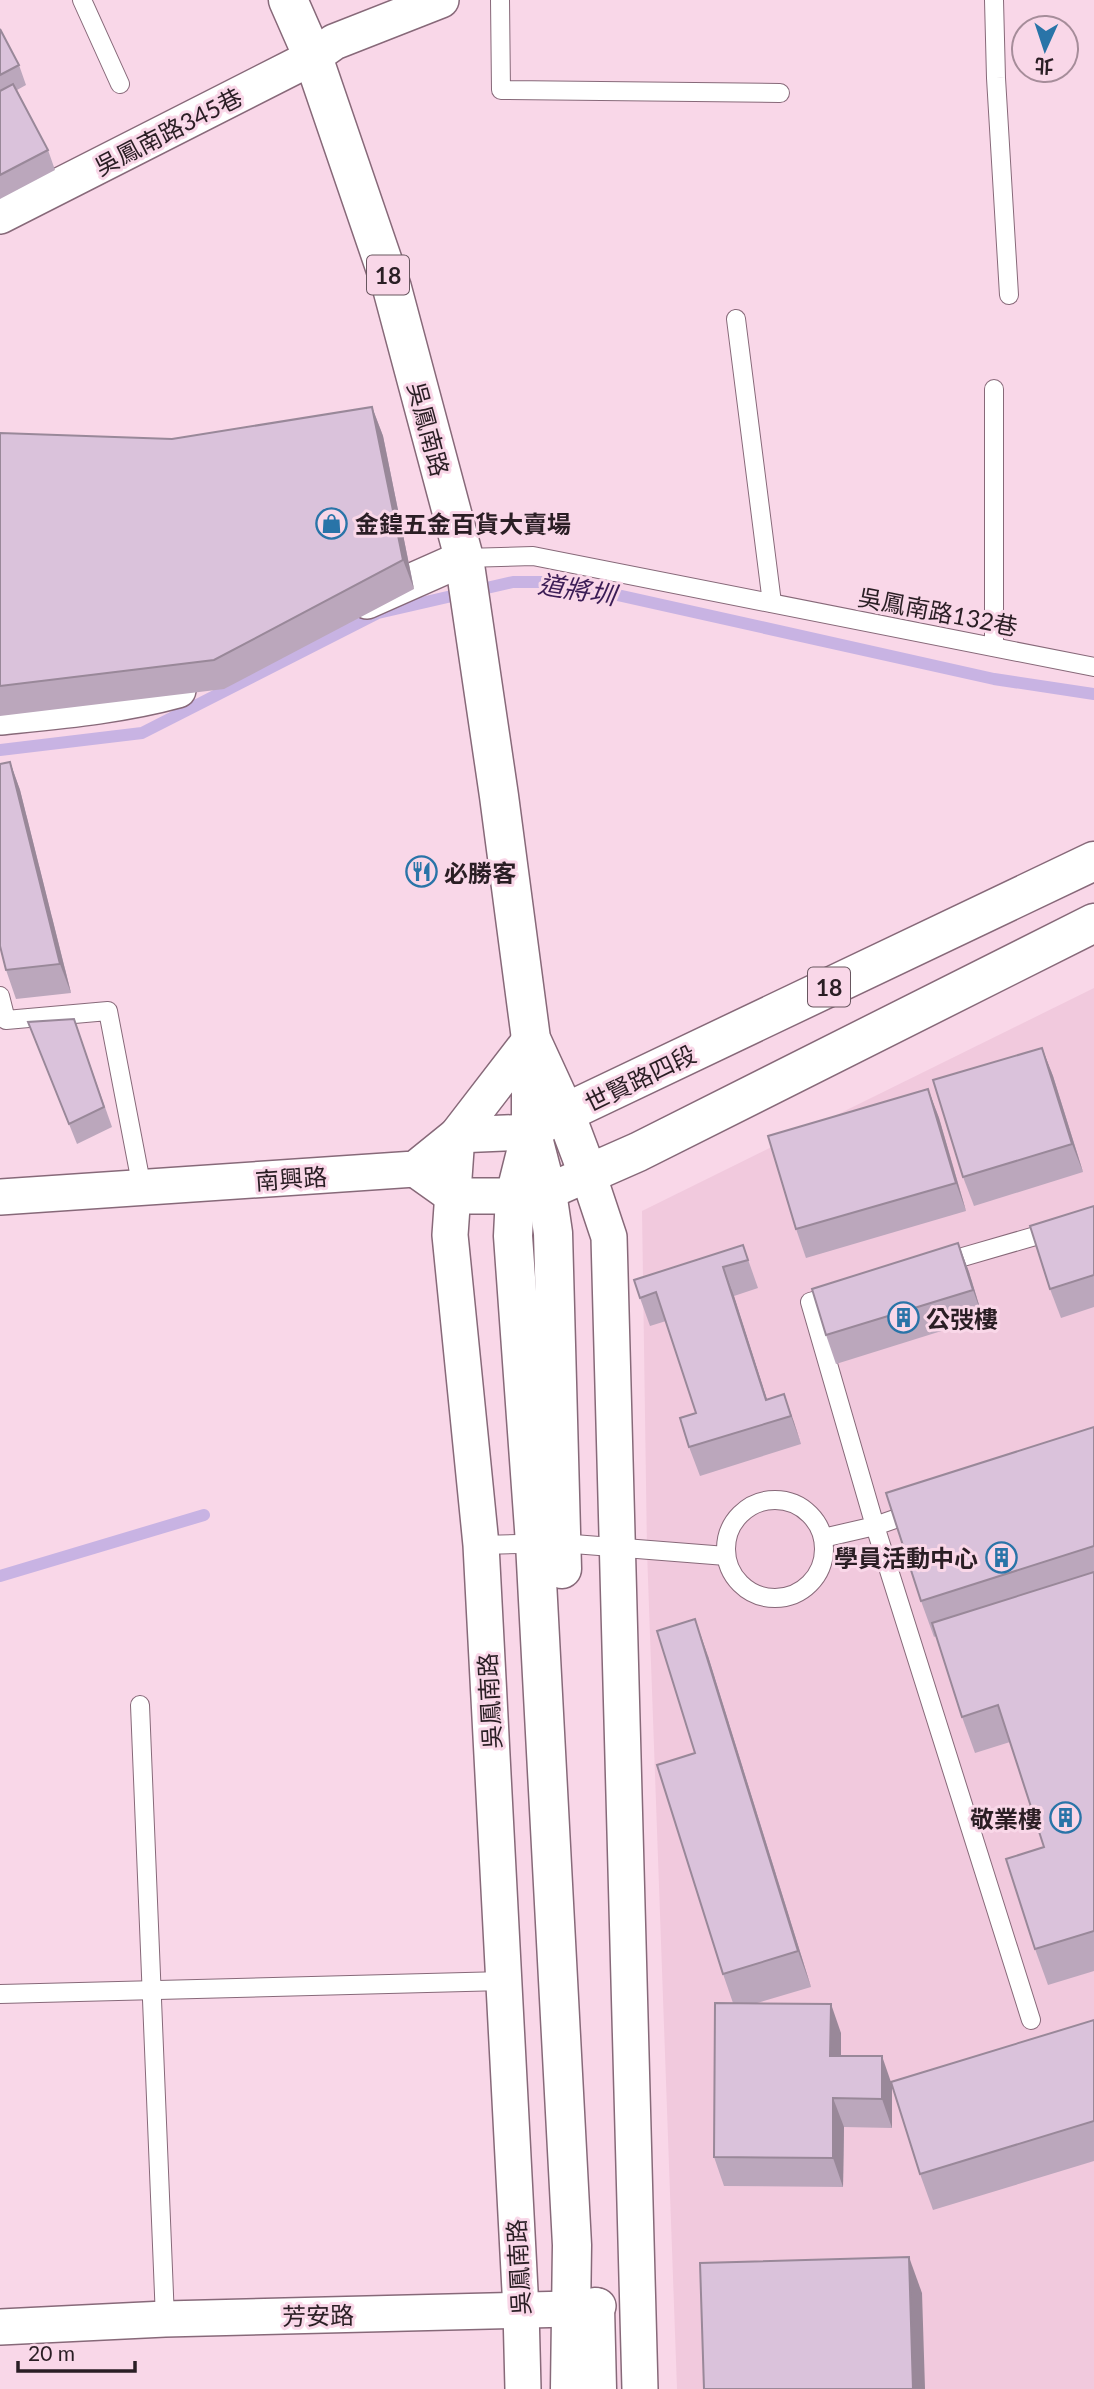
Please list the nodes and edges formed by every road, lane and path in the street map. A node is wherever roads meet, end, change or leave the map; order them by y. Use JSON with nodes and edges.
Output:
{"nodes":[{"id":1,"x":82,"y":0,"type":"edge"},
{"id":2,"x":288,"y":0,"type":"edge"},
{"id":3,"x":441,"y":0,"type":"edge"},
{"id":4,"x":500,"y":0,"type":"edge"},
{"id":5,"x":994,"y":0,"type":"edge"},
{"id":6,"x":324,"y":50,"type":"junction"},
{"id":7,"x":120,"y":84,"type":"dead end"},
{"id":8,"x":780,"y":93,"type":"dead end"},
{"id":9,"x":0,"y":216,"type":"edge"},
{"id":10,"x":1009,"y":295,"type":"dead end"},
{"id":11,"x":736,"y":319,"type":"dead end"},
{"id":12,"x":994,"y":390,"type":"dead end"},
{"id":13,"x":464,"y":558,"type":"junction"},
{"id":14,"x":772,"y":603,"type":"junction"},
{"id":15,"x":341,"y":612,"type":"edge"},
{"id":16,"x":993,"y":647,"type":"junction"},
{"id":17,"x":1094,"y":667,"type":"edge"},
{"id":18,"x":212,"y":677,"type":"edge"},
{"id":19,"x":0,"y":717,"type":"edge"},
{"id":20,"x":1094,"y":860,"type":"edge"},
{"id":21,"x":1094,"y":923,"type":"edge"},
{"id":22,"x":0,"y":996,"type":"edge"},
{"id":23,"x":531,"y":1039,"type":"junction"},
{"id":24,"x":565,"y":1113,"type":"junction"},
{"id":25,"x":531,"y":1132,"type":"junction"},
{"id":26,"x":457,"y":1135,"type":"junction"},
{"id":27,"x":415,"y":1169,"type":"junction"},
{"id":28,"x":588,"y":1174,"type":"junction"},
{"id":29,"x":142,"y":1188,"type":"junction"},
{"id":30,"x":531,"y":1194,"type":"junction"},
{"id":31,"x":453,"y":1196,"type":"junction"},
{"id":32,"x":0,"y":1197,"type":"edge"},
{"id":33,"x":1094,"y":1219,"type":"edge"},
{"id":34,"x":926,"y":1268,"type":"edge"},
{"id":35,"x":849,"y":1291,"type":"edge"},
{"id":36,"x":926,"y":1508,"type":"edge"},
{"id":37,"x":875,"y":1525,"type":"junction"},
{"id":38,"x":822,"y":1538,"type":"junction"},
{"id":39,"x":548,"y":1543,"type":"junction"},
{"id":40,"x":481,"y":1545,"type":"junction"},
{"id":41,"x":618,"y":1549,"type":"junction"},
{"id":42,"x":726,"y":1556,"type":"junction"},
{"id":43,"x":140,"y":1705,"type":"dead end"},
{"id":44,"x":504,"y":1981,"type":"junction"},
{"id":45,"x":152,"y":1991,"type":"junction"},
{"id":46,"x":0,"y":1994,"type":"edge"},
{"id":47,"x":1031,"y":2020,"type":"dead end"},
{"id":48,"x":636,"y":2302,"type":"junction"},
{"id":49,"x":582,"y":2307,"type":"junction"},
{"id":50,"x":521,"y":2310,"type":"junction"},
{"id":51,"x":165,"y":2319,"type":"junction"},
{"id":52,"x":0,"y":2327,"type":"edge"},
{"id":53,"x":523,"y":2389,"type":"edge"},
{"id":54,"x":570,"y":2389,"type":"edge"},
{"id":55,"x":597,"y":2389,"type":"edge"},
{"id":56,"x":640,"y":2389,"type":"edge"}],
"edges":[{"from":1,"to":7,"type":"lane"},
{"from":2,"to":6,"type":"main road","name":"吳鳳南路","number":"18"},
{"from":3,"to":6,"type":"street","name":"吳鳳南路345巷"},
{"from":4,"to":8,"type":"lane"},
{"from":5,"to":10,"type":"lane"},
{"from":6,"to":9,"type":"street","name":"吳鳳南路345巷"},
{"from":6,"to":13,"type":"main road","name":"吳鳳南路","number":"18"},
{"from":11,"to":14,"type":"lane"},
{"from":12,"to":16,"type":"lane"},
{"from":13,"to":14,"type":"lane","name":"吳鳳南路132巷"},
{"from":13,"to":15,"type":"street"},
{"from":13,"to":23,"type":"main road","name":"吳鳳南路","number":"18"},
{"from":14,"to":16,"type":"lane","name":"吳鳳南路132巷"},
{"from":16,"to":17,"type":"lane","name":"吳鳳南路132巷"},
{"from":18,"to":19,"type":"street"},
{"from":20,"to":24,"type":"main road","name":"世賢路四段","number":"18"},
{"from":21,"to":28,"type":"main road","number":"18"},
{"from":22,"to":29,"type":"lane"},
{"from":23,"to":24,"type":"main road","name":"吳鳳南路","number":"18"},
{"from":23,"to":25,"type":"main road","name":"吳鳳南路"},
{"from":23,"to":26,"type":"street"},
{"from":24,"to":25,"type":"street"},
{"from":24,"to":28,"type":"main road","name":"世賢路四段","number":"18"},
{"from":25,"to":26,"type":"street"},
{"from":25,"to":30,"type":"main road","name":"吳鳳南路"},
{"from":26,"to":27,"type":"street"},
{"from":26,"to":31,"type":"street","name":"吳鳳南路"},
{"from":27,"to":29,"type":"street","name":"南興路"},
{"from":27,"to":31,"type":"street"},
{"from":28,"to":30,"type":"street"},
{"from":28,"to":41,"type":"street"},
{"from":29,"to":32,"type":"street","name":"南興路"},
{"from":30,"to":31,"type":"street"},
{"from":30,"to":39,"type":"main road","name":"吳鳳南路"},
{"from":31,"to":40,"type":"street","name":"吳鳳南路"},
{"from":33,"to":34,"type":"lane"},
{"from":35,"to":37,"type":"lane"},
{"from":36,"to":37,"type":"lane"},
{"from":37,"to":38,"type":"lane"},
{"from":37,"to":47,"type":"lane"},
{"from":38,"to":42,"type":"lane"},
{"from":38,"to":42,"type":"lane"},
{"from":39,"to":40,"type":"lane"},
{"from":39,"to":41,"type":"lane"},
{"from":39,"to":49,"type":"main road","name":"吳鳳南路"},
{"from":40,"to":44,"type":"street","name":"吳鳳南路"},
{"from":41,"to":42,"type":"lane"},
{"from":41,"to":48,"type":"street"},
{"from":43,"to":45,"type":"lane"},
{"from":44,"to":45,"type":"lane"},
{"from":44,"to":50,"type":"street","name":"吳鳳南路"},
{"from":45,"to":46,"type":"lane"},
{"from":45,"to":51,"type":"lane"},
{"from":48,"to":49,"type":"street","name":"芳安路"},
{"from":48,"to":56,"type":"street"},
{"from":49,"to":50,"type":"street","name":"芳安路"},
{"from":49,"to":54,"type":"main road","name":"吳鳳南路"},
{"from":49,"to":55,"type":"main road","name":"吳鳳南路"},
{"from":50,"to":51,"type":"street","name":"芳安路"},
{"from":50,"to":53,"type":"street","name":"吳鳳南路"},
{"from":51,"to":52,"type":"street","name":"芳安路"}]}
